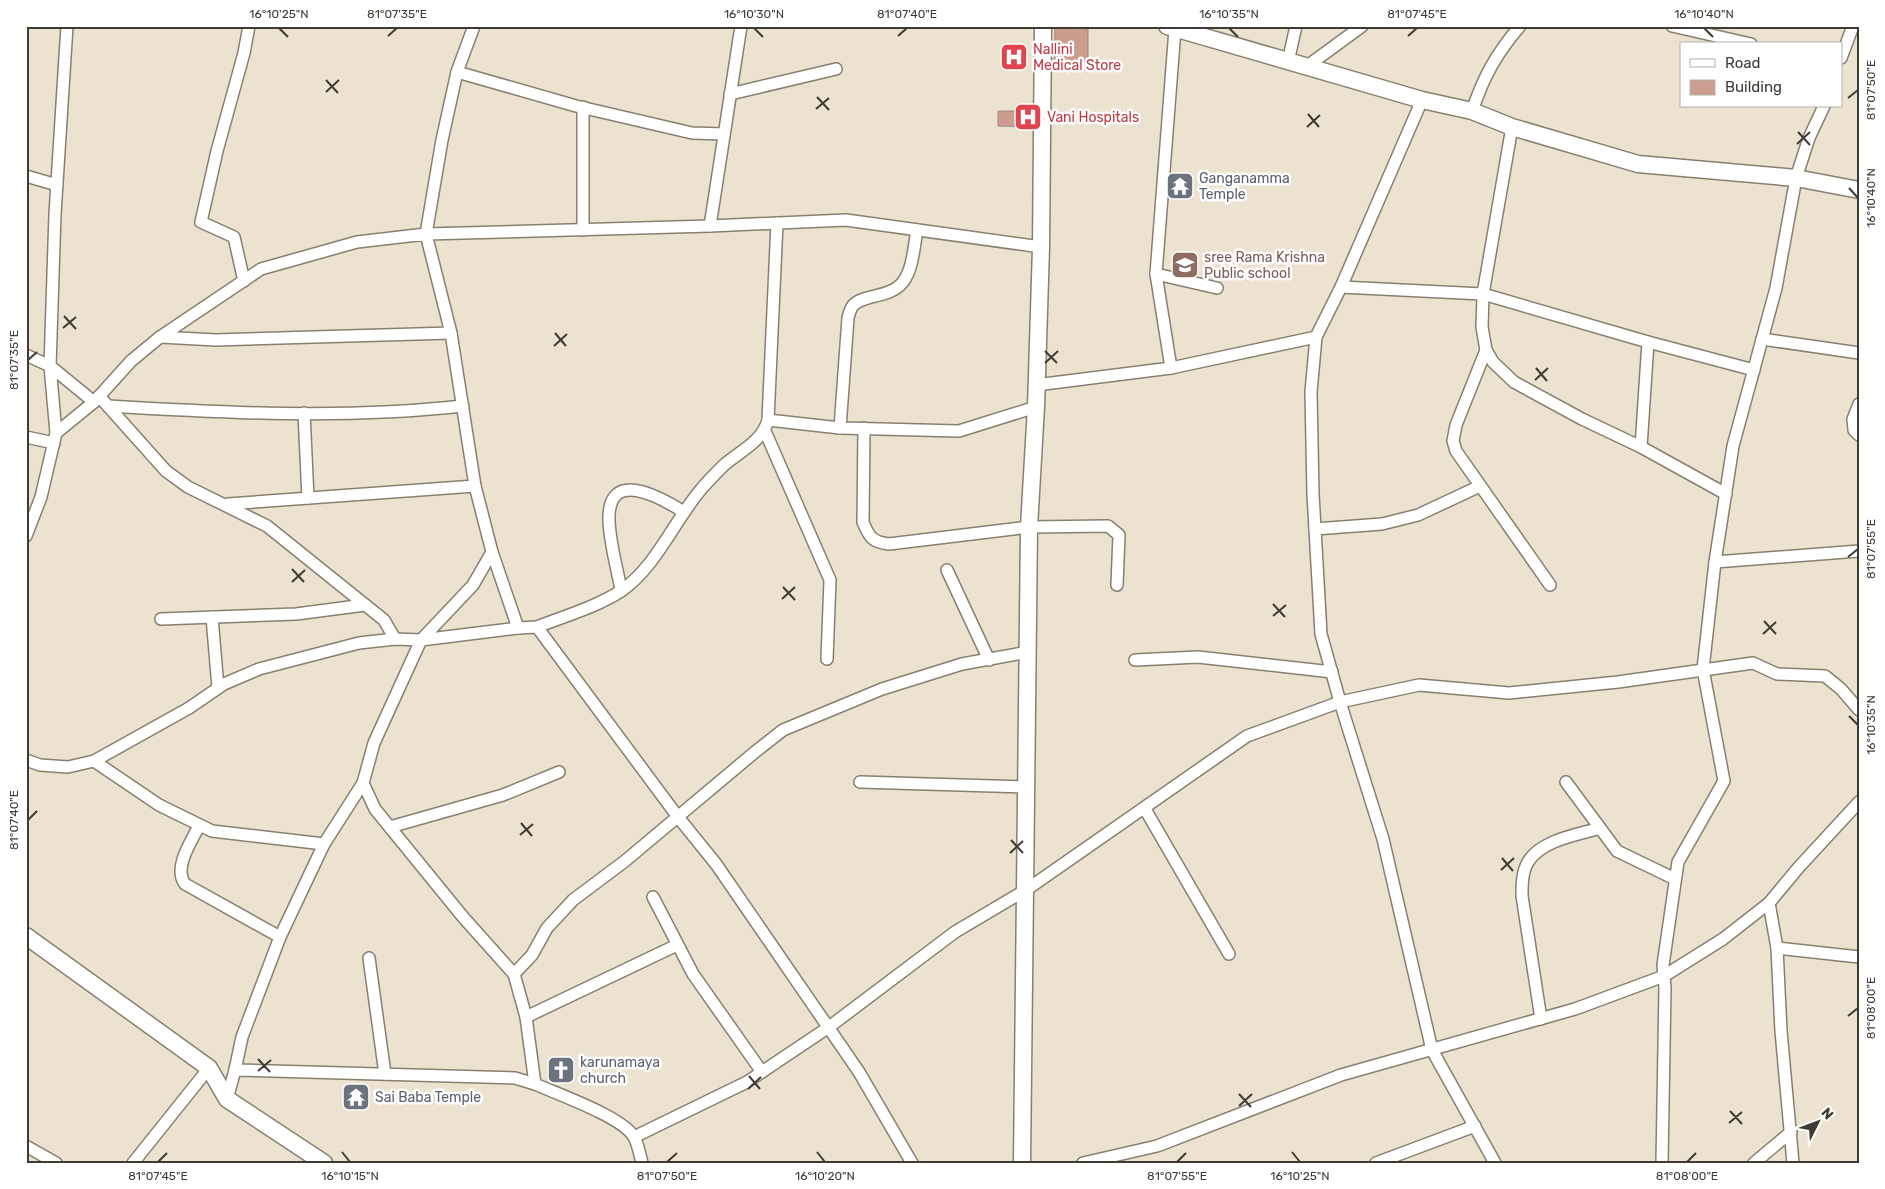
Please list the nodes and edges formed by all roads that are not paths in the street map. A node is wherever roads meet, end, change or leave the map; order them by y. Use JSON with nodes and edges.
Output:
{"nodes":[{"id":1,"x":67,"y":26,"type":"edge"},
{"id":2,"x":248,"y":26,"type":"edge"},
{"id":3,"x":474,"y":26,"type":"edge"},
{"id":4,"x":741,"y":26,"type":"edge"},
{"id":5,"x":1043,"y":26,"type":"edge"},
{"id":6,"x":1296,"y":26,"type":"edge"},
{"id":7,"x":1362,"y":26,"type":"edge"},
{"id":8,"x":1520,"y":26,"type":"edge"},
{"id":9,"x":1672,"y":26,"type":"edge"},
{"id":10,"x":1853,"y":26,"type":"edge"},
{"id":11,"x":1171,"y":27,"type":"edge"},
{"id":12,"x":1742,"y":42,"type":"edge"},
{"id":13,"x":1842,"y":55,"type":"edge"},
{"id":14,"x":1288,"y":62,"type":"junction"},
{"id":15,"x":1306,"y":67,"type":"junction"},
{"id":16,"x":836,"y":69,"type":"dead end"},
{"id":17,"x":457,"y":72,"type":"junction"},
{"id":18,"x":730,"y":94,"type":"junction"},
{"id":19,"x":1422,"y":100,"type":"junction"},
{"id":20,"x":583,"y":107,"type":"junction"},
{"id":21,"x":1823,"y":108,"type":"edge"},
{"id":22,"x":1472,"y":111,"type":"junction"},
{"id":23,"x":1512,"y":127,"type":"junction"},
{"id":24,"x":724,"y":134,"type":"junction"},
{"id":25,"x":26,"y":176,"type":"edge"},
{"id":26,"x":1796,"y":178,"type":"junction"},
{"id":27,"x":57,"y":185,"type":"junction"},
{"id":28,"x":1859,"y":190,"type":"edge"},
{"id":29,"x":777,"y":224,"type":"junction"},
{"id":30,"x":710,"y":226,"type":"junction"},
{"id":31,"x":583,"y":230,"type":"junction"},
{"id":32,"x":917,"y":230,"type":"junction"},
{"id":33,"x":426,"y":234,"type":"junction"},
{"id":34,"x":1041,"y":247,"type":"junction"},
{"id":35,"x":1156,"y":274,"type":"junction"},
{"id":36,"x":244,"y":281,"type":"junction"},
{"id":37,"x":1341,"y":287,"type":"junction"},
{"id":38,"x":1217,"y":288,"type":"dead end"},
{"id":39,"x":1483,"y":294,"type":"junction"},
{"id":40,"x":451,"y":333,"type":"junction"},
{"id":41,"x":1316,"y":336,"type":"junction"},
{"id":42,"x":160,"y":337,"type":"junction"},
{"id":43,"x":1762,"y":339,"type":"junction"},
{"id":44,"x":1648,"y":342,"type":"junction"},
{"id":45,"x":1486,"y":350,"type":"junction"},
{"id":46,"x":1859,"y":353,"type":"edge"},
{"id":47,"x":26,"y":355,"type":"edge"},
{"id":48,"x":50,"y":366,"type":"junction"},
{"id":49,"x":1171,"y":368,"type":"junction"},
{"id":50,"x":1754,"y":370,"type":"junction"},
{"id":51,"x":1036,"y":385,"type":"junction"},
{"id":52,"x":96,"y":399,"type":"junction"},
{"id":53,"x":1859,"y":404,"type":"edge"},
{"id":54,"x":108,"y":406,"type":"junction"},
{"id":55,"x":463,"y":406,"type":"junction"},
{"id":56,"x":1036,"y":407,"type":"junction"},
{"id":57,"x":304,"y":413,"type":"junction"},
{"id":58,"x":767,"y":425,"type":"junction"},
{"id":59,"x":840,"y":428,"type":"junction"},
{"id":60,"x":864,"y":428,"type":"junction"},
{"id":61,"x":1859,"y":436,"type":"edge"},
{"id":62,"x":26,"y":437,"type":"edge"},
{"id":63,"x":55,"y":438,"type":"junction"},
{"id":64,"x":1642,"y":447,"type":"junction"},
{"id":65,"x":475,"y":486,"type":"junction"},
{"id":66,"x":1480,"y":486,"type":"junction"},
{"id":67,"x":1726,"y":494,"type":"junction"},
{"id":68,"x":308,"y":498,"type":"junction"},
{"id":69,"x":226,"y":504,"type":"junction"},
{"id":70,"x":684,"y":512,"type":"junction"},
{"id":71,"x":1029,"y":527,"type":"junction"},
{"id":72,"x":1315,"y":529,"type":"junction"},
{"id":73,"x":26,"y":536,"type":"edge"},
{"id":74,"x":1859,"y":551,"type":"edge"},
{"id":75,"x":492,"y":552,"type":"junction"},
{"id":76,"x":1715,"y":562,"type":"junction"},
{"id":77,"x":947,"y":570,"type":"dead end"},
{"id":78,"x":1117,"y":585,"type":"dead end"},
{"id":79,"x":1550,"y":585,"type":"dead end"},
{"id":80,"x":621,"y":590,"type":"junction"},
{"id":81,"x":365,"y":605,"type":"junction"},
{"id":82,"x":212,"y":617,"type":"junction"},
{"id":83,"x":161,"y":618,"type":"dead end"},
{"id":84,"x":537,"y":627,"type":"junction"},
{"id":85,"x":518,"y":628,"type":"junction"},
{"id":86,"x":395,"y":639,"type":"junction"},
{"id":87,"x":421,"y":640,"type":"junction"},
{"id":88,"x":1028,"y":652,"type":"junction"},
{"id":89,"x":827,"y":659,"type":"dead end"},
{"id":90,"x":989,"y":660,"type":"junction"},
{"id":91,"x":1135,"y":660,"type":"dead end"},
{"id":92,"x":1703,"y":669,"type":"junction"},
{"id":93,"x":1332,"y":672,"type":"junction"},
{"id":94,"x":218,"y":688,"type":"junction"},
{"id":95,"x":1340,"y":702,"type":"junction"},
{"id":96,"x":1859,"y":710,"type":"edge"},
{"id":97,"x":26,"y":760,"type":"edge"},
{"id":98,"x":94,"y":761,"type":"junction"},
{"id":99,"x":559,"y":772,"type":"dead end"},
{"id":100,"x":860,"y":782,"type":"dead end"},
{"id":101,"x":1566,"y":782,"type":"dead end"},
{"id":102,"x":363,"y":783,"type":"junction"},
{"id":103,"x":1026,"y":787,"type":"junction"},
{"id":104,"x":1859,"y":802,"type":"edge"},
{"id":105,"x":1145,"y":809,"type":"junction"},
{"id":106,"x":678,"y":817,"type":"junction"},
{"id":107,"x":198,"y":826,"type":"junction"},
{"id":108,"x":390,"y":827,"type":"junction"},
{"id":109,"x":1600,"y":828,"type":"junction"},
{"id":110,"x":324,"y":844,"type":"junction"},
{"id":111,"x":1675,"y":879,"type":"junction"},
{"id":112,"x":1026,"y":890,"type":"junction"},
{"id":113,"x":653,"y":896,"type":"dead end"},
{"id":114,"x":1769,"y":903,"type":"junction"},
{"id":115,"x":26,"y":936,"type":"edge"},
{"id":116,"x":280,"y":937,"type":"junction"},
{"id":117,"x":677,"y":945,"type":"junction"},
{"id":118,"x":1777,"y":948,"type":"junction"},
{"id":119,"x":1229,"y":954,"type":"dead end"},
{"id":120,"x":1859,"y":957,"type":"edge"},
{"id":121,"x":369,"y":958,"type":"dead end"},
{"id":122,"x":514,"y":974,"type":"junction"},
{"id":123,"x":1664,"y":976,"type":"junction"},
{"id":124,"x":526,"y":1017,"type":"junction"},
{"id":125,"x":1541,"y":1019,"type":"junction"},
{"id":126,"x":829,"y":1027,"type":"junction"},
{"id":127,"x":1432,"y":1050,"type":"junction"},
{"id":128,"x":209,"y":1068,"type":"junction"},
{"id":129,"x":235,"y":1070,"type":"junction"},
{"id":130,"x":762,"y":1072,"type":"junction"},
{"id":131,"x":384,"y":1074,"type":"junction"},
{"id":132,"x":535,"y":1084,"type":"junction"},
{"id":133,"x":227,"y":1099,"type":"junction"},
{"id":134,"x":1475,"y":1126,"type":"junction"},
{"id":135,"x":1790,"y":1132,"type":"junction"},
{"id":136,"x":634,"y":1137,"type":"junction"},
{"id":137,"x":26,"y":1146,"type":"edge"},
{"id":138,"x":56,"y":1163,"type":"edge"},
{"id":139,"x":133,"y":1163,"type":"edge"},
{"id":140,"x":324,"y":1163,"type":"edge"},
{"id":141,"x":642,"y":1163,"type":"edge"},
{"id":142,"x":912,"y":1163,"type":"edge"},
{"id":143,"x":1022,"y":1163,"type":"edge"},
{"id":144,"x":1083,"y":1163,"type":"edge"},
{"id":145,"x":1376,"y":1163,"type":"edge"},
{"id":146,"x":1495,"y":1163,"type":"edge"},
{"id":147,"x":1662,"y":1163,"type":"edge"},
{"id":148,"x":1754,"y":1163,"type":"edge"},
{"id":149,"x":1793,"y":1163,"type":"edge"}],
"edges":[{"from":1,"to":27,"type":"street"},
{"from":2,"to":36,"type":"street"},
{"from":3,"to":17,"type":"street"},
{"from":4,"to":18,"type":"street"},
{"from":5,"to":34,"type":"street"},
{"from":6,"to":14,"type":"street"},
{"from":7,"to":15,"type":"street"},
{"from":8,"to":22,"type":"street"},
{"from":9,"to":12,"type":"street"},
{"from":10,"to":13,"type":"street"},
{"from":11,"to":14,"type":"street"},
{"from":11,"to":35,"type":"street"},
{"from":14,"to":15,"type":"street"},
{"from":15,"to":19,"type":"street"},
{"from":16,"to":18,"type":"street"},
{"from":17,"to":20,"type":"street"},
{"from":17,"to":33,"type":"street"},
{"from":18,"to":24,"type":"street"},
{"from":19,"to":22,"type":"street"},
{"from":19,"to":37,"type":"street"},
{"from":20,"to":24,"type":"street"},
{"from":20,"to":31,"type":"street"},
{"from":21,"to":26,"type":"street"},
{"from":22,"to":23,"type":"street"},
{"from":23,"to":26,"type":"street"},
{"from":23,"to":39,"type":"street"},
{"from":24,"to":30,"type":"street"},
{"from":25,"to":27,"type":"street"},
{"from":26,"to":28,"type":"street"},
{"from":26,"to":43,"type":"street"},
{"from":27,"to":48,"type":"street"},
{"from":29,"to":30,"type":"street"},
{"from":29,"to":32,"type":"street"},
{"from":29,"to":58,"type":"street"},
{"from":30,"to":31,"type":"street"},
{"from":31,"to":33,"type":"street"},
{"from":32,"to":34,"type":"street"},
{"from":32,"to":59,"type":"street"},
{"from":33,"to":36,"type":"street"},
{"from":33,"to":40,"type":"street"},
{"from":34,"to":51,"type":"street"},
{"from":35,"to":38,"type":"street"},
{"from":35,"to":49,"type":"street"},
{"from":36,"to":42,"type":"street"},
{"from":37,"to":39,"type":"street"},
{"from":37,"to":41,"type":"street"},
{"from":39,"to":44,"type":"street"},
{"from":39,"to":45,"type":"street"},
{"from":40,"to":42,"type":"street"},
{"from":40,"to":55,"type":"street"},
{"from":41,"to":49,"type":"street"},
{"from":41,"to":72,"type":"street"},
{"from":42,"to":52,"type":"street"},
{"from":43,"to":46,"type":"street"},
{"from":43,"to":50,"type":"street"},
{"from":44,"to":50,"type":"street"},
{"from":44,"to":64,"type":"street"},
{"from":45,"to":64,"type":"street"},
{"from":45,"to":66,"type":"street"},
{"from":47,"to":48,"type":"street"},
{"from":48,"to":52,"type":"street"},
{"from":48,"to":63,"type":"street"},
{"from":49,"to":51,"type":"street"},
{"from":50,"to":67,"type":"street"},
{"from":51,"to":56,"type":"street"},
{"from":52,"to":54,"type":"street"},
{"from":52,"to":63,"type":"street"},
{"from":53,"to":61,"type":"street"},
{"from":54,"to":57,"type":"street"},
{"from":54,"to":69,"type":"street"},
{"from":55,"to":57,"type":"street"},
{"from":55,"to":65,"type":"street"},
{"from":56,"to":60,"type":"street"},
{"from":56,"to":71,"type":"street"},
{"from":57,"to":68,"type":"street"},
{"from":58,"to":59,"type":"street"},
{"from":58,"to":70,"type":"street"},
{"from":58,"to":89,"type":"street"},
{"from":59,"to":60,"type":"street"},
{"from":60,"to":71,"type":"street"},
{"from":62,"to":63,"type":"street"},
{"from":63,"to":73,"type":"street"},
{"from":64,"to":67,"type":"street"},
{"from":65,"to":68,"type":"street"},
{"from":65,"to":75,"type":"street"},
{"from":66,"to":72,"type":"street"},
{"from":66,"to":79,"type":"street"},
{"from":67,"to":76,"type":"street"},
{"from":68,"to":69,"type":"street"},
{"from":69,"to":81,"type":"street"},
{"from":70,"to":80,"type":"street"},
{"from":70,"to":80,"type":"street"},
{"from":71,"to":78,"type":"street"},
{"from":71,"to":88,"type":"street"},
{"from":72,"to":93,"type":"street"},
{"from":74,"to":76,"type":"street"},
{"from":75,"to":85,"type":"street"},
{"from":75,"to":87,"type":"street"},
{"from":76,"to":92,"type":"street"},
{"from":77,"to":90,"type":"street"},
{"from":80,"to":84,"type":"street"},
{"from":81,"to":82,"type":"street"},
{"from":81,"to":86,"type":"street"},
{"from":82,"to":83,"type":"street"},
{"from":82,"to":94,"type":"street"},
{"from":84,"to":85,"type":"street"},
{"from":84,"to":106,"type":"street"},
{"from":85,"to":87,"type":"street"},
{"from":86,"to":87,"type":"street"},
{"from":86,"to":94,"type":"street"},
{"from":87,"to":102,"type":"street"},
{"from":88,"to":90,"type":"street"},
{"from":88,"to":103,"type":"street"},
{"from":90,"to":106,"type":"street"},
{"from":91,"to":93,"type":"street"},
{"from":92,"to":95,"type":"street"},
{"from":92,"to":96,"type":"street"},
{"from":92,"to":111,"type":"street"},
{"from":93,"to":95,"type":"street"},
{"from":94,"to":98,"type":"street"},
{"from":95,"to":105,"type":"street"},
{"from":95,"to":127,"type":"street"},
{"from":97,"to":98,"type":"street"},
{"from":98,"to":107,"type":"street"},
{"from":99,"to":108,"type":"street"},
{"from":100,"to":103,"type":"street"},
{"from":101,"to":109,"type":"street"},
{"from":102,"to":108,"type":"street"},
{"from":102,"to":110,"type":"street"},
{"from":103,"to":112,"type":"street"},
{"from":104,"to":114,"type":"street"},
{"from":105,"to":112,"type":"street"},
{"from":105,"to":119,"type":"street"},
{"from":106,"to":122,"type":"street"},
{"from":106,"to":126,"type":"street"},
{"from":107,"to":110,"type":"street"},
{"from":107,"to":116,"type":"street"},
{"from":108,"to":122,"type":"street"},
{"from":109,"to":111,"type":"street"},
{"from":109,"to":125,"type":"street"},
{"from":110,"to":116,"type":"street"},
{"from":111,"to":123,"type":"street"},
{"from":112,"to":126,"type":"street"},
{"from":112,"to":143,"type":"street"},
{"from":113,"to":117,"type":"street"},
{"from":114,"to":118,"type":"street"},
{"from":114,"to":123,"type":"street"},
{"from":115,"to":128,"type":"street"},
{"from":116,"to":129,"type":"street"},
{"from":117,"to":124,"type":"street"},
{"from":117,"to":130,"type":"street"},
{"from":118,"to":120,"type":"street"},
{"from":118,"to":135,"type":"street"},
{"from":121,"to":131,"type":"street"},
{"from":122,"to":124,"type":"street"},
{"from":123,"to":125,"type":"street"},
{"from":123,"to":147,"type":"street"},
{"from":124,"to":132,"type":"street"},
{"from":125,"to":127,"type":"street"},
{"from":126,"to":130,"type":"street"},
{"from":126,"to":142,"type":"street"},
{"from":127,"to":134,"type":"street"},
{"from":127,"to":144,"type":"street"},
{"from":128,"to":133,"type":"street"},
{"from":128,"to":139,"type":"street"},
{"from":129,"to":131,"type":"street"},
{"from":129,"to":133,"type":"street"},
{"from":130,"to":136,"type":"street"},
{"from":131,"to":132,"type":"street"},
{"from":132,"to":136,"type":"street"},
{"from":133,"to":140,"type":"street"},
{"from":134,"to":145,"type":"street"},
{"from":134,"to":146,"type":"street"},
{"from":135,"to":148,"type":"street"},
{"from":135,"to":149,"type":"street"},
{"from":136,"to":141,"type":"street"},
{"from":137,"to":138,"type":"street"}]}
